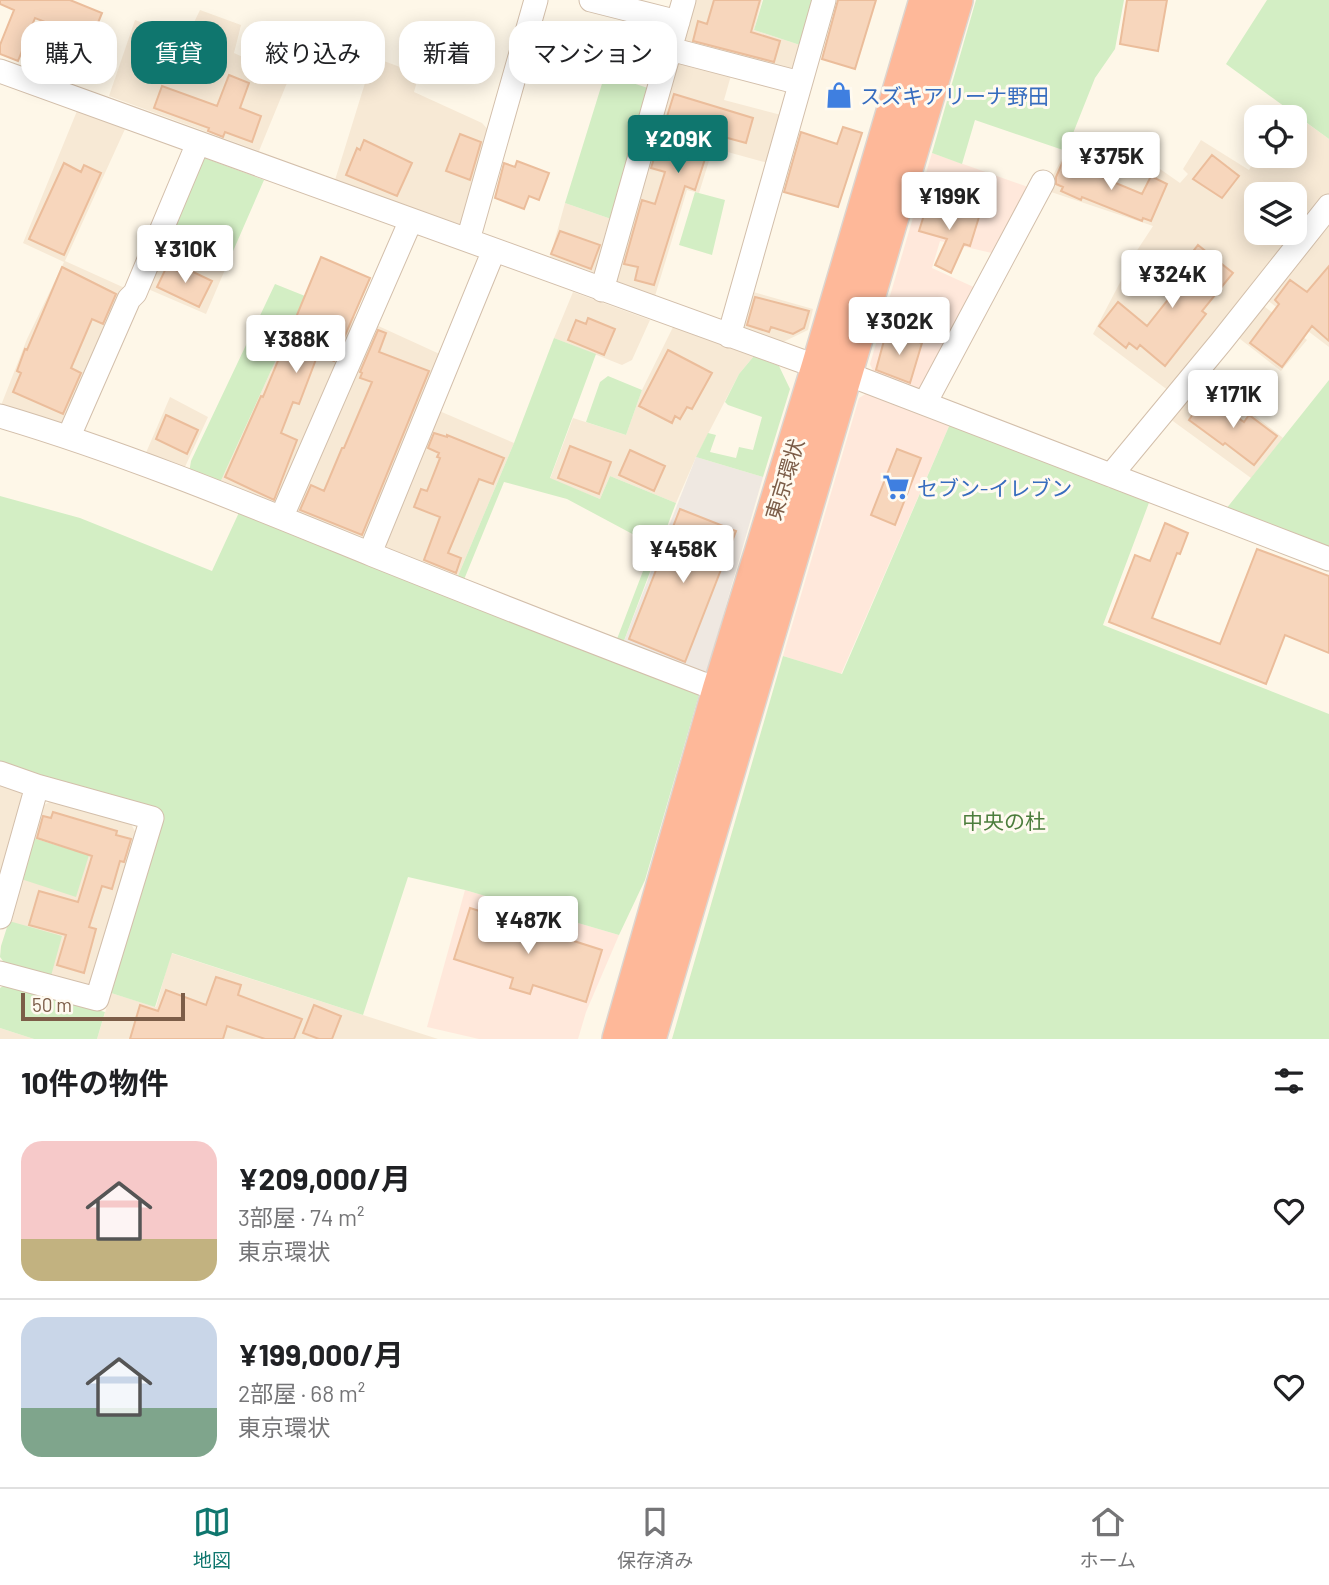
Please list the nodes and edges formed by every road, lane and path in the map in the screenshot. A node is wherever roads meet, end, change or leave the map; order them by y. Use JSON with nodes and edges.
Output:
{"nodes":[{"id":1,"x":536,"y":0,"type":"edge"},
{"id":2,"x":591,"y":0,"type":"edge"},
{"id":3,"x":684,"y":0,"type":"edge"},
{"id":4,"x":824,"y":0,"type":"edge"},
{"id":5,"x":926,"y":0,"type":"edge"},
{"id":6,"x":956,"y":0,"type":"edge"},
{"id":7,"x":678,"y":22,"type":"junction"},
{"id":8,"x":677,"y":25,"type":"edge"},
{"id":9,"x":677,"y":51,"type":"edge"},
{"id":10,"x":0,"y":72,"type":"edge"},
{"id":11,"x":800,"y":83,"type":"junction"},
{"id":12,"x":660,"y":84,"type":"edge"},
{"id":13,"x":198,"y":143,"type":"junction"},
{"id":14,"x":1043,"y":182,"type":"dead end"},
{"id":15,"x":1329,"y":206,"type":"edge"},
{"id":16,"x":411,"y":220,"type":"junction"},
{"id":17,"x":468,"y":240,"type":"junction"},
{"id":18,"x":494,"y":250,"type":"junction"},
{"id":19,"x":601,"y":290,"type":"junction"},
{"id":20,"x":729,"y":336,"type":"junction"},
{"id":21,"x":832,"y":370,"type":"junction"},
{"id":22,"x":925,"y":403,"type":"junction"},
{"id":23,"x":0,"y":416,"type":"edge"},
{"id":24,"x":69,"y":436,"type":"junction"},
{"id":25,"x":1111,"y":475,"type":"junction"},
{"id":26,"x":282,"y":516,"type":"junction"},
{"id":27,"x":370,"y":554,"type":"junction"},
{"id":28,"x":1329,"y":559,"type":"edge"},
{"id":29,"x":719,"y":690,"type":"junction"},
{"id":30,"x":0,"y":773,"type":"edge"},
{"id":31,"x":37,"y":786,"type":"junction"},
{"id":32,"x":662,"y":894,"type":"junction"},
{"id":33,"x":0,"y":917,"type":"edge"},
{"id":34,"x":0,"y":973,"type":"edge"},
{"id":35,"x":601,"y":1039,"type":"edge"},
{"id":36,"x":619,"y":1039,"type":"edge"},
{"id":37,"x":649,"y":1039,"type":"edge"}],
"edges":[{"from":1,"to":17,"type":"street"},
{"from":2,"to":7,"type":"street"},
{"from":3,"to":7,"type":"street"},
{"from":4,"to":11,"type":"street"},
{"from":5,"to":21,"type":"highway","name":"東京環状"},
{"from":6,"to":21,"type":"highway","name":"東京環状"},
{"from":7,"to":8,"type":"street"},
{"from":9,"to":11,"type":"street"},
{"from":10,"to":13,"type":"street"},
{"from":11,"to":20,"type":"street"},
{"from":12,"to":19,"type":"street"},
{"from":13,"to":16,"type":"street"},
{"from":13,"to":24,"type":"street"},
{"from":14,"to":22,"type":"street"},
{"from":15,"to":25,"type":"street"},
{"from":16,"to":17,"type":"street"},
{"from":16,"to":26,"type":"street"},
{"from":17,"to":18,"type":"street"},
{"from":18,"to":19,"type":"street"},
{"from":18,"to":27,"type":"street"},
{"from":19,"to":20,"type":"street"},
{"from":20,"to":21,"type":"street"},
{"from":21,"to":22,"type":"street"},
{"from":21,"to":29,"type":"highway","name":"東京環状"},
{"from":21,"to":37,"type":"highway","name":"東京環状"},
{"from":22,"to":25,"type":"street"},
{"from":23,"to":24,"type":"street"},
{"from":24,"to":26,"type":"street"},
{"from":25,"to":28,"type":"street"},
{"from":26,"to":27,"type":"street"},
{"from":27,"to":29,"type":"street"},
{"from":29,"to":32,"type":"highway","name":"東京環状"},
{"from":30,"to":31,"type":"street"},
{"from":31,"to":33,"type":"street"},
{"from":31,"to":34,"type":"street"},
{"from":32,"to":35,"type":"highway"},
{"from":32,"to":36,"type":"highway","name":"東京環状"}]}
